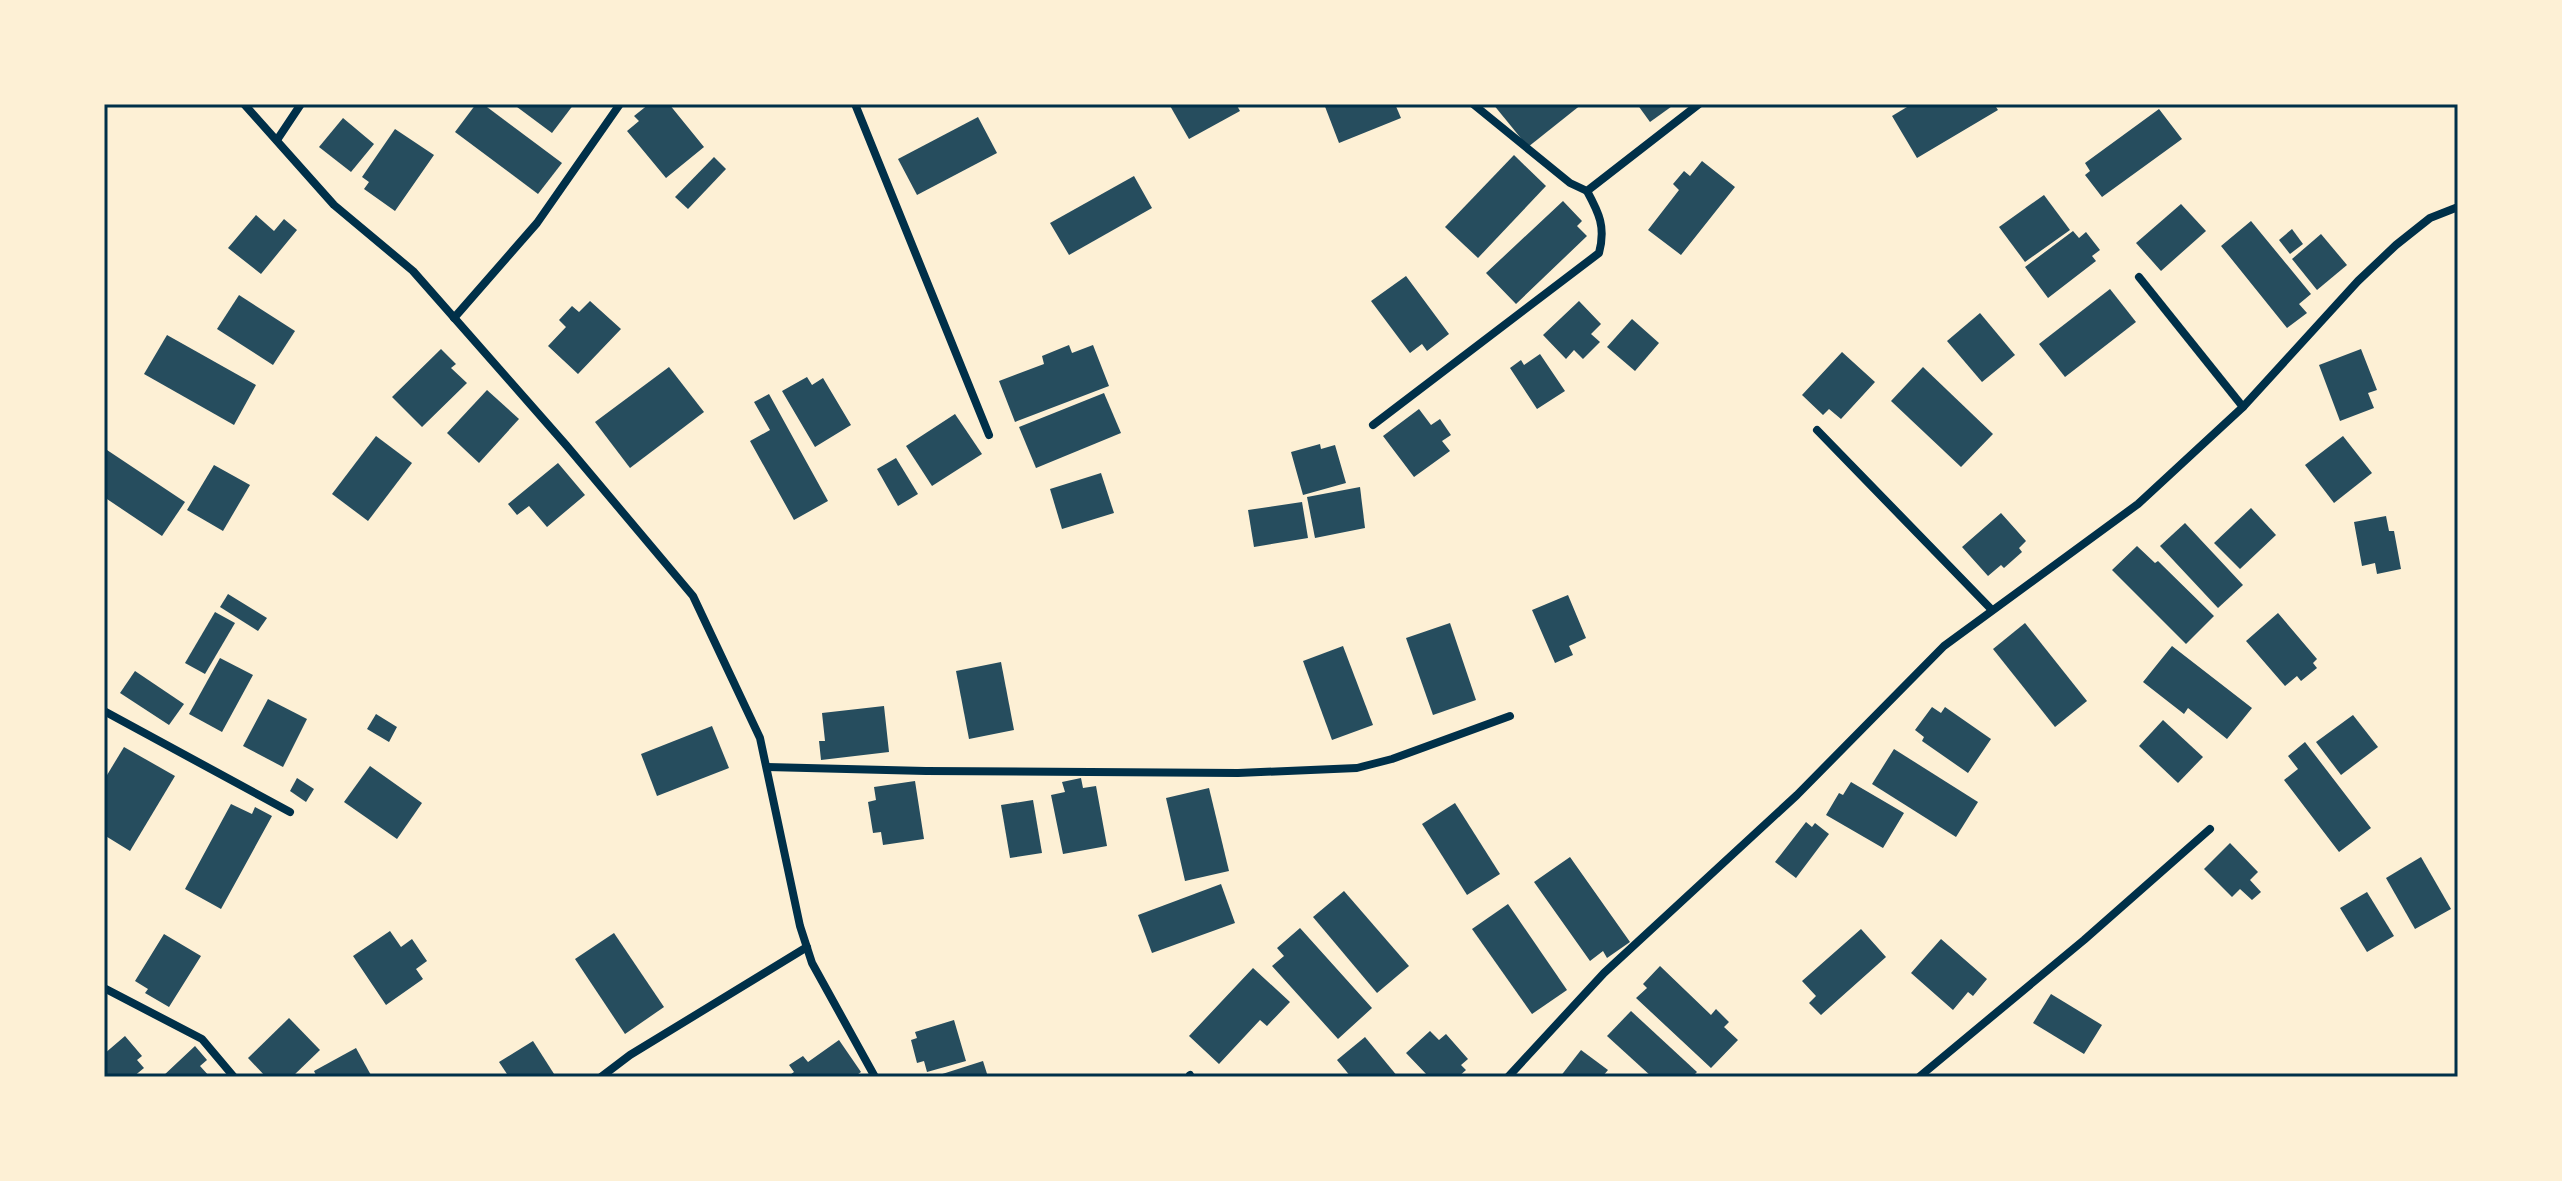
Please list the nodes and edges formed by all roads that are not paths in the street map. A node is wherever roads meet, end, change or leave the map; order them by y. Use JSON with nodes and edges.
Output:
{"nodes":[{"id":1,"x":244,"y":104,"type":"edge"},
{"id":2,"x":301,"y":104,"type":"edge"},
{"id":3,"x":620,"y":104,"type":"edge"},
{"id":4,"x":855,"y":104,"type":"edge"},
{"id":5,"x":1473,"y":104,"type":"edge"},
{"id":6,"x":1699,"y":104,"type":"edge"},
{"id":7,"x":277,"y":140,"type":"junction"},
{"id":8,"x":1587,"y":191,"type":"junction"},
{"id":9,"x":2458,"y":207,"type":"edge"},
{"id":10,"x":2139,"y":277,"type":"dead end"},
{"id":11,"x":454,"y":318,"type":"junction"},
{"id":12,"x":2243,"y":407,"type":"junction"},
{"id":13,"x":1373,"y":425,"type":"dead end"},
{"id":14,"x":1817,"y":430,"type":"dead end"},
{"id":15,"x":989,"y":435,"type":"dead end"},
{"id":16,"x":1991,"y":609,"type":"junction"},
{"id":17,"x":104,"y":711,"type":"edge"},
{"id":18,"x":1510,"y":716,"type":"dead end"},
{"id":19,"x":767,"y":767,"type":"junction"},
{"id":20,"x":290,"y":812,"type":"dead end"},
{"id":21,"x":2210,"y":829,"type":"dead end"},
{"id":22,"x":807,"y":947,"type":"junction"},
{"id":23,"x":104,"y":988,"type":"edge"},
{"id":24,"x":234,"y":1077,"type":"edge"},
{"id":25,"x":601,"y":1077,"type":"edge"},
{"id":26,"x":875,"y":1077,"type":"edge"},
{"id":27,"x":1508,"y":1077,"type":"edge"},
{"id":28,"x":1919,"y":1077,"type":"edge"}],
"edges":[{"from":1,"to":7,"type":"street"},
{"from":2,"to":7,"type":"street"},
{"from":3,"to":11,"type":"street"},
{"from":4,"to":15,"type":"street"},
{"from":5,"to":8,"type":"street"},
{"from":6,"to":8,"type":"street"},
{"from":7,"to":11,"type":"street"},
{"from":8,"to":13,"type":"street"},
{"from":9,"to":12,"type":"street"},
{"from":10,"to":12,"type":"street"},
{"from":11,"to":19,"type":"street"},
{"from":12,"to":16,"type":"street"},
{"from":14,"to":16,"type":"street"},
{"from":16,"to":27,"type":"street"},
{"from":17,"to":20,"type":"street"},
{"from":18,"to":19,"type":"street"},
{"from":19,"to":22,"type":"street"},
{"from":21,"to":28,"type":"street"},
{"from":22,"to":25,"type":"street"},
{"from":22,"to":26,"type":"street"},
{"from":23,"to":24,"type":"street"}]}
